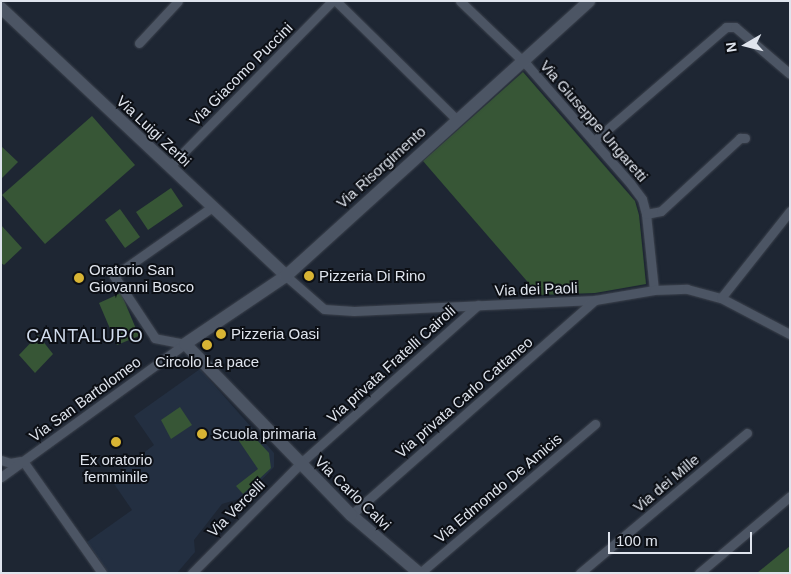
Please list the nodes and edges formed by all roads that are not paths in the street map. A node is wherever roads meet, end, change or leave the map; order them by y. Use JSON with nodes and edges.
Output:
{"nodes":[{"id":1,"x":178,"y":1,"type":"edge"},
{"id":2,"x":332,"y":1,"type":"edge"},
{"id":3,"x":336,"y":1,"type":"edge"},
{"id":4,"x":460,"y":1,"type":"edge"},
{"id":5,"x":589,"y":1,"type":"edge"},
{"id":6,"x":1,"y":8,"type":"edge"},
{"id":7,"x":140,"y":43,"type":"dead end"},
{"id":8,"x":523,"y":61,"type":"junction"},
{"id":9,"x":790,"y":74,"type":"edge"},
{"id":10,"x":457,"y":120,"type":"junction"},
{"id":11,"x":745,"y":138,"type":"dead end"},
{"id":12,"x":594,"y":141,"type":"junction"},
{"id":13,"x":170,"y":166,"type":"junction"},
{"id":14,"x":212,"y":207,"type":"junction"},
{"id":15,"x":790,"y":211,"type":"edge"},
{"id":16,"x":646,"y":214,"type":"junction"},
{"id":17,"x":286,"y":276,"type":"junction"},
{"id":18,"x":654,"y":290,"type":"junction"},
{"id":19,"x":720,"y":298,"type":"junction"},
{"id":20,"x":595,"y":300,"type":"junction"},
{"id":21,"x":478,"y":305,"type":"junction"},
{"id":22,"x":789,"y":331,"type":"edge"},
{"id":23,"x":185,"y":344,"type":"junction"},
{"id":24,"x":595,"y":424,"type":"dead end"},
{"id":25,"x":746,"y":433,"type":"dead end"},
{"id":26,"x":1,"y":460,"type":"edge"},
{"id":27,"x":23,"y":460,"type":"junction"},
{"id":28,"x":300,"y":464,"type":"junction"},
{"id":29,"x":1,"y":477,"type":"edge"},
{"id":30,"x":790,"y":496,"type":"edge"},
{"id":31,"x":351,"y":515,"type":"junction"},
{"id":32,"x":102,"y":573,"type":"edge"},
{"id":33,"x":192,"y":573,"type":"edge"},
{"id":34,"x":420,"y":573,"type":"edge"},
{"id":35,"x":580,"y":573,"type":"edge"},
{"id":36,"x":699,"y":573,"type":"edge"}],
"edges":[{"from":1,"to":7,"type":"street"},
{"from":2,"to":13,"type":"street","name":"Via Giacomo Puccini"},
{"from":3,"to":10,"type":"street"},
{"from":4,"to":8,"type":"street","name":"Via Giuseppe Ungaretti"},
{"from":5,"to":8,"type":"street","name":"Via Risorgimento"},
{"from":6,"to":13,"type":"street","name":"Via Luigi Zerbi"},
{"from":8,"to":10,"type":"street","name":"Via Risorgimento"},
{"from":8,"to":12,"type":"street","name":"Via Giuseppe Ungaretti"},
{"from":9,"to":12,"type":"street"},
{"from":10,"to":17,"type":"street","name":"Via Risorgimento"},
{"from":11,"to":16,"type":"street"},
{"from":12,"to":16,"type":"street","name":"Via Giuseppe Ungaretti"},
{"from":13,"to":14,"type":"street","name":"Via Luigi Zerbi"},
{"from":14,"to":17,"type":"street","name":"Via Luigi Zerbi"},
{"from":14,"to":23,"type":"street"},
{"from":15,"to":19,"type":"street"},
{"from":16,"to":18,"type":"street","name":"Via Giuseppe Ungaretti"},
{"from":17,"to":21,"type":"street","name":"Via dei Paoli"},
{"from":17,"to":23,"type":"street","name":"Via Risorgimento"},
{"from":18,"to":19,"type":"street","name":"Via dei Paoli"},
{"from":18,"to":20,"type":"street","name":"Via dei Paoli"},
{"from":19,"to":22,"type":"street","name":"Via dei Paoli"},
{"from":20,"to":21,"type":"street","name":"Via dei Paoli"},
{"from":20,"to":31,"type":"street","name":"Via privata Carlo Cattaneo"},
{"from":21,"to":28,"type":"street","name":"Via privata Fratelli Cairoli"},
{"from":23,"to":27,"type":"street","name":"Via San Bartolomeo"},
{"from":23,"to":28,"type":"street","name":"Via Carlo Calvi"},
{"from":24,"to":34,"type":"street","name":"Via Edmondo De Amicis"},
{"from":25,"to":35,"type":"street","name":"Via dei Mille"},
{"from":26,"to":27,"type":"street"},
{"from":27,"to":29,"type":"street","name":"Via San Bartolomeo"},
{"from":27,"to":32,"type":"street"},
{"from":28,"to":31,"type":"street","name":"Via Carlo Calvi"},
{"from":28,"to":33,"type":"street","name":"Via Vercelli"},
{"from":30,"to":36,"type":"street"},
{"from":31,"to":34,"type":"street","name":"Via Carlo Calvi"}]}
